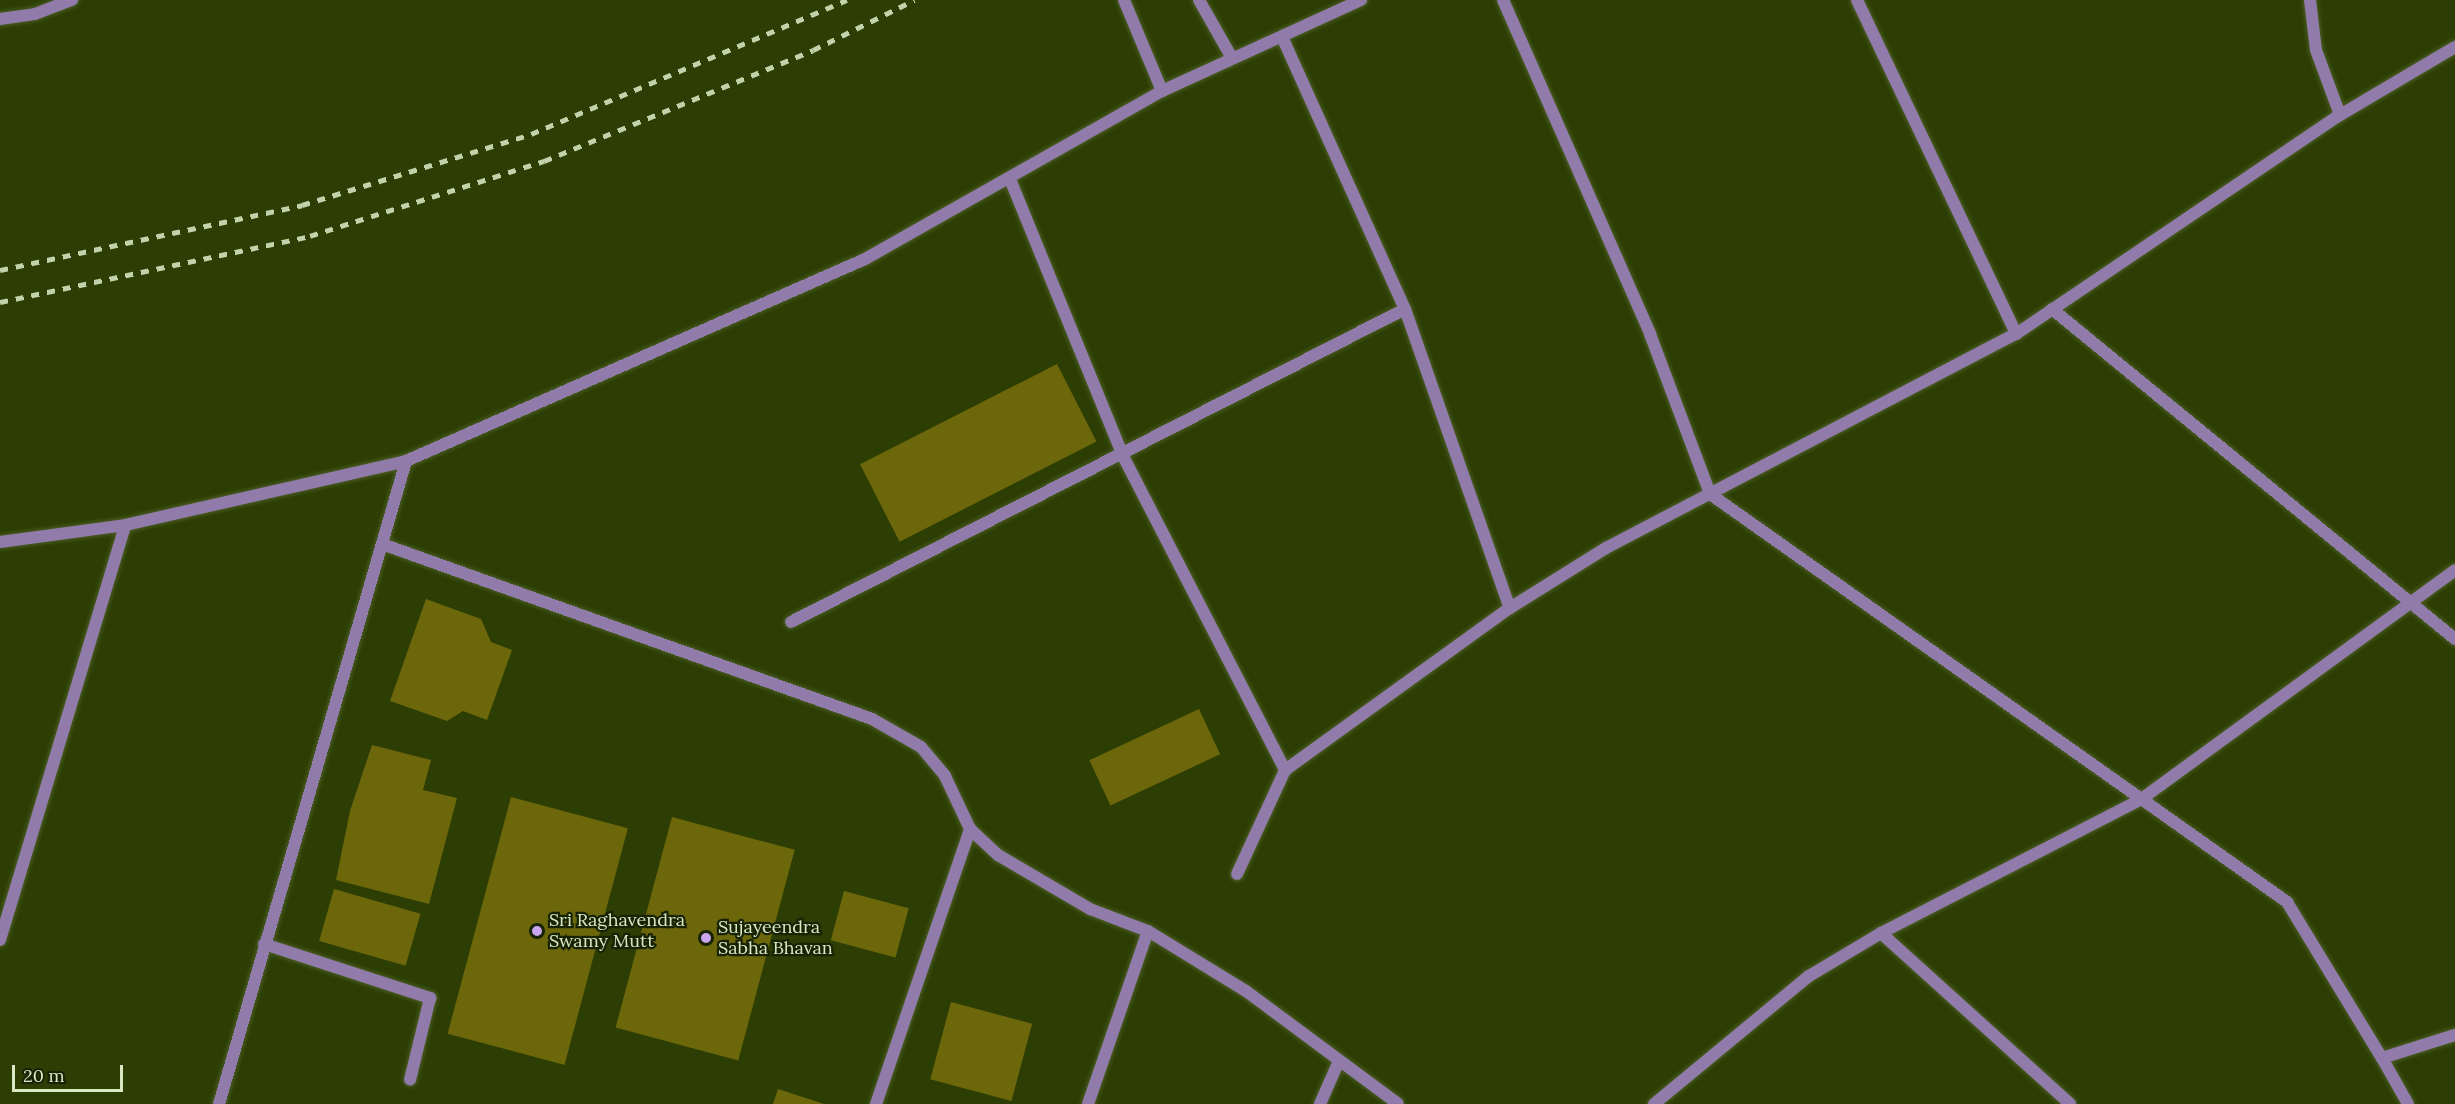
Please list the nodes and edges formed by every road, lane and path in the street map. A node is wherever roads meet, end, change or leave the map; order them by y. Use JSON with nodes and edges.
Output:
{"nodes":[{"id":1,"x":72,"y":0,"type":"edge"},
{"id":2,"x":1124,"y":0,"type":"edge"},
{"id":3,"x":1199,"y":0,"type":"edge"},
{"id":4,"x":1361,"y":0,"type":"edge"},
{"id":5,"x":1503,"y":0,"type":"edge"},
{"id":6,"x":1857,"y":0,"type":"edge"},
{"id":7,"x":2310,"y":0,"type":"edge"},
{"id":8,"x":0,"y":19,"type":"edge"},
{"id":9,"x":1283,"y":39,"type":"junction"},
{"id":10,"x":2455,"y":47,"type":"edge"},
{"id":11,"x":1232,"y":58,"type":"junction"},
{"id":12,"x":1162,"y":92,"type":"junction"},
{"id":13,"x":2340,"y":116,"type":"junction"},
{"id":14,"x":1010,"y":179,"type":"junction"},
{"id":15,"x":1406,"y":309,"type":"junction"},
{"id":16,"x":2052,"y":309,"type":"junction"},
{"id":17,"x":2016,"y":334,"type":"junction"},
{"id":18,"x":1122,"y":454,"type":"junction"},
{"id":19,"x":406,"y":461,"type":"junction"},
{"id":20,"x":1710,"y":494,"type":"junction"},
{"id":21,"x":125,"y":525,"type":"junction"},
{"id":22,"x":0,"y":542,"type":"edge"},
{"id":23,"x":382,"y":544,"type":"junction"},
{"id":24,"x":2455,"y":570,"type":"edge"},
{"id":25,"x":2409,"y":600,"type":"junction"},
{"id":26,"x":1510,"y":608,"type":"junction"},
{"id":27,"x":791,"y":622,"type":"dead end"},
{"id":28,"x":2455,"y":639,"type":"edge"},
{"id":29,"x":1285,"y":770,"type":"junction"},
{"id":30,"x":2140,"y":800,"type":"junction"},
{"id":31,"x":970,"y":829,"type":"junction"},
{"id":32,"x":1237,"y":874,"type":"dead end"},
{"id":33,"x":1148,"y":931,"type":"junction"},
{"id":34,"x":1881,"y":933,"type":"junction"},
{"id":35,"x":0,"y":940,"type":"edge"},
{"id":36,"x":264,"y":944,"type":"junction"},
{"id":37,"x":2455,"y":1035,"type":"edge"},
{"id":38,"x":2382,"y":1058,"type":"junction"},
{"id":39,"x":1338,"y":1062,"type":"junction"},
{"id":40,"x":411,"y":1080,"type":"dead end"},
{"id":41,"x":219,"y":1104,"type":"edge"},
{"id":42,"x":876,"y":1104,"type":"edge"},
{"id":43,"x":1088,"y":1104,"type":"edge"},
{"id":44,"x":1320,"y":1104,"type":"edge"},
{"id":45,"x":1398,"y":1104,"type":"edge"},
{"id":46,"x":1654,"y":1104,"type":"edge"},
{"id":47,"x":2070,"y":1104,"type":"edge"},
{"id":48,"x":2408,"y":1104,"type":"edge"}],
"edges":[{"from":1,"to":8,"type":"street"},
{"from":2,"to":12,"type":"street"},
{"from":3,"to":11,"type":"street"},
{"from":4,"to":9,"type":"street"},
{"from":5,"to":20,"type":"street"},
{"from":6,"to":17,"type":"street"},
{"from":7,"to":13,"type":"street"},
{"from":9,"to":11,"type":"street"},
{"from":9,"to":15,"type":"street"},
{"from":10,"to":13,"type":"street"},
{"from":11,"to":12,"type":"street"},
{"from":12,"to":14,"type":"street"},
{"from":13,"to":16,"type":"street"},
{"from":14,"to":18,"type":"street"},
{"from":14,"to":19,"type":"street"},
{"from":15,"to":18,"type":"street"},
{"from":15,"to":26,"type":"street"},
{"from":16,"to":17,"type":"street"},
{"from":16,"to":25,"type":"street"},
{"from":17,"to":20,"type":"street"},
{"from":18,"to":27,"type":"street"},
{"from":18,"to":29,"type":"street"},
{"from":19,"to":21,"type":"street"},
{"from":19,"to":23,"type":"street"},
{"from":20,"to":26,"type":"street"},
{"from":20,"to":30,"type":"street"},
{"from":21,"to":22,"type":"street"},
{"from":21,"to":35,"type":"street"},
{"from":23,"to":31,"type":"street"},
{"from":23,"to":36,"type":"street"},
{"from":24,"to":25,"type":"street"},
{"from":25,"to":28,"type":"street"},
{"from":25,"to":30,"type":"street"},
{"from":26,"to":29,"type":"street"},
{"from":29,"to":32,"type":"street"},
{"from":30,"to":34,"type":"street"},
{"from":30,"to":38,"type":"street"},
{"from":31,"to":33,"type":"street"},
{"from":31,"to":42,"type":"street"},
{"from":33,"to":39,"type":"street"},
{"from":33,"to":43,"type":"street"},
{"from":34,"to":46,"type":"street"},
{"from":34,"to":47,"type":"street"},
{"from":36,"to":40,"type":"street"},
{"from":36,"to":41,"type":"street"},
{"from":37,"to":38,"type":"street"},
{"from":38,"to":48,"type":"street"},
{"from":39,"to":44,"type":"street"},
{"from":39,"to":45,"type":"street"}]}
